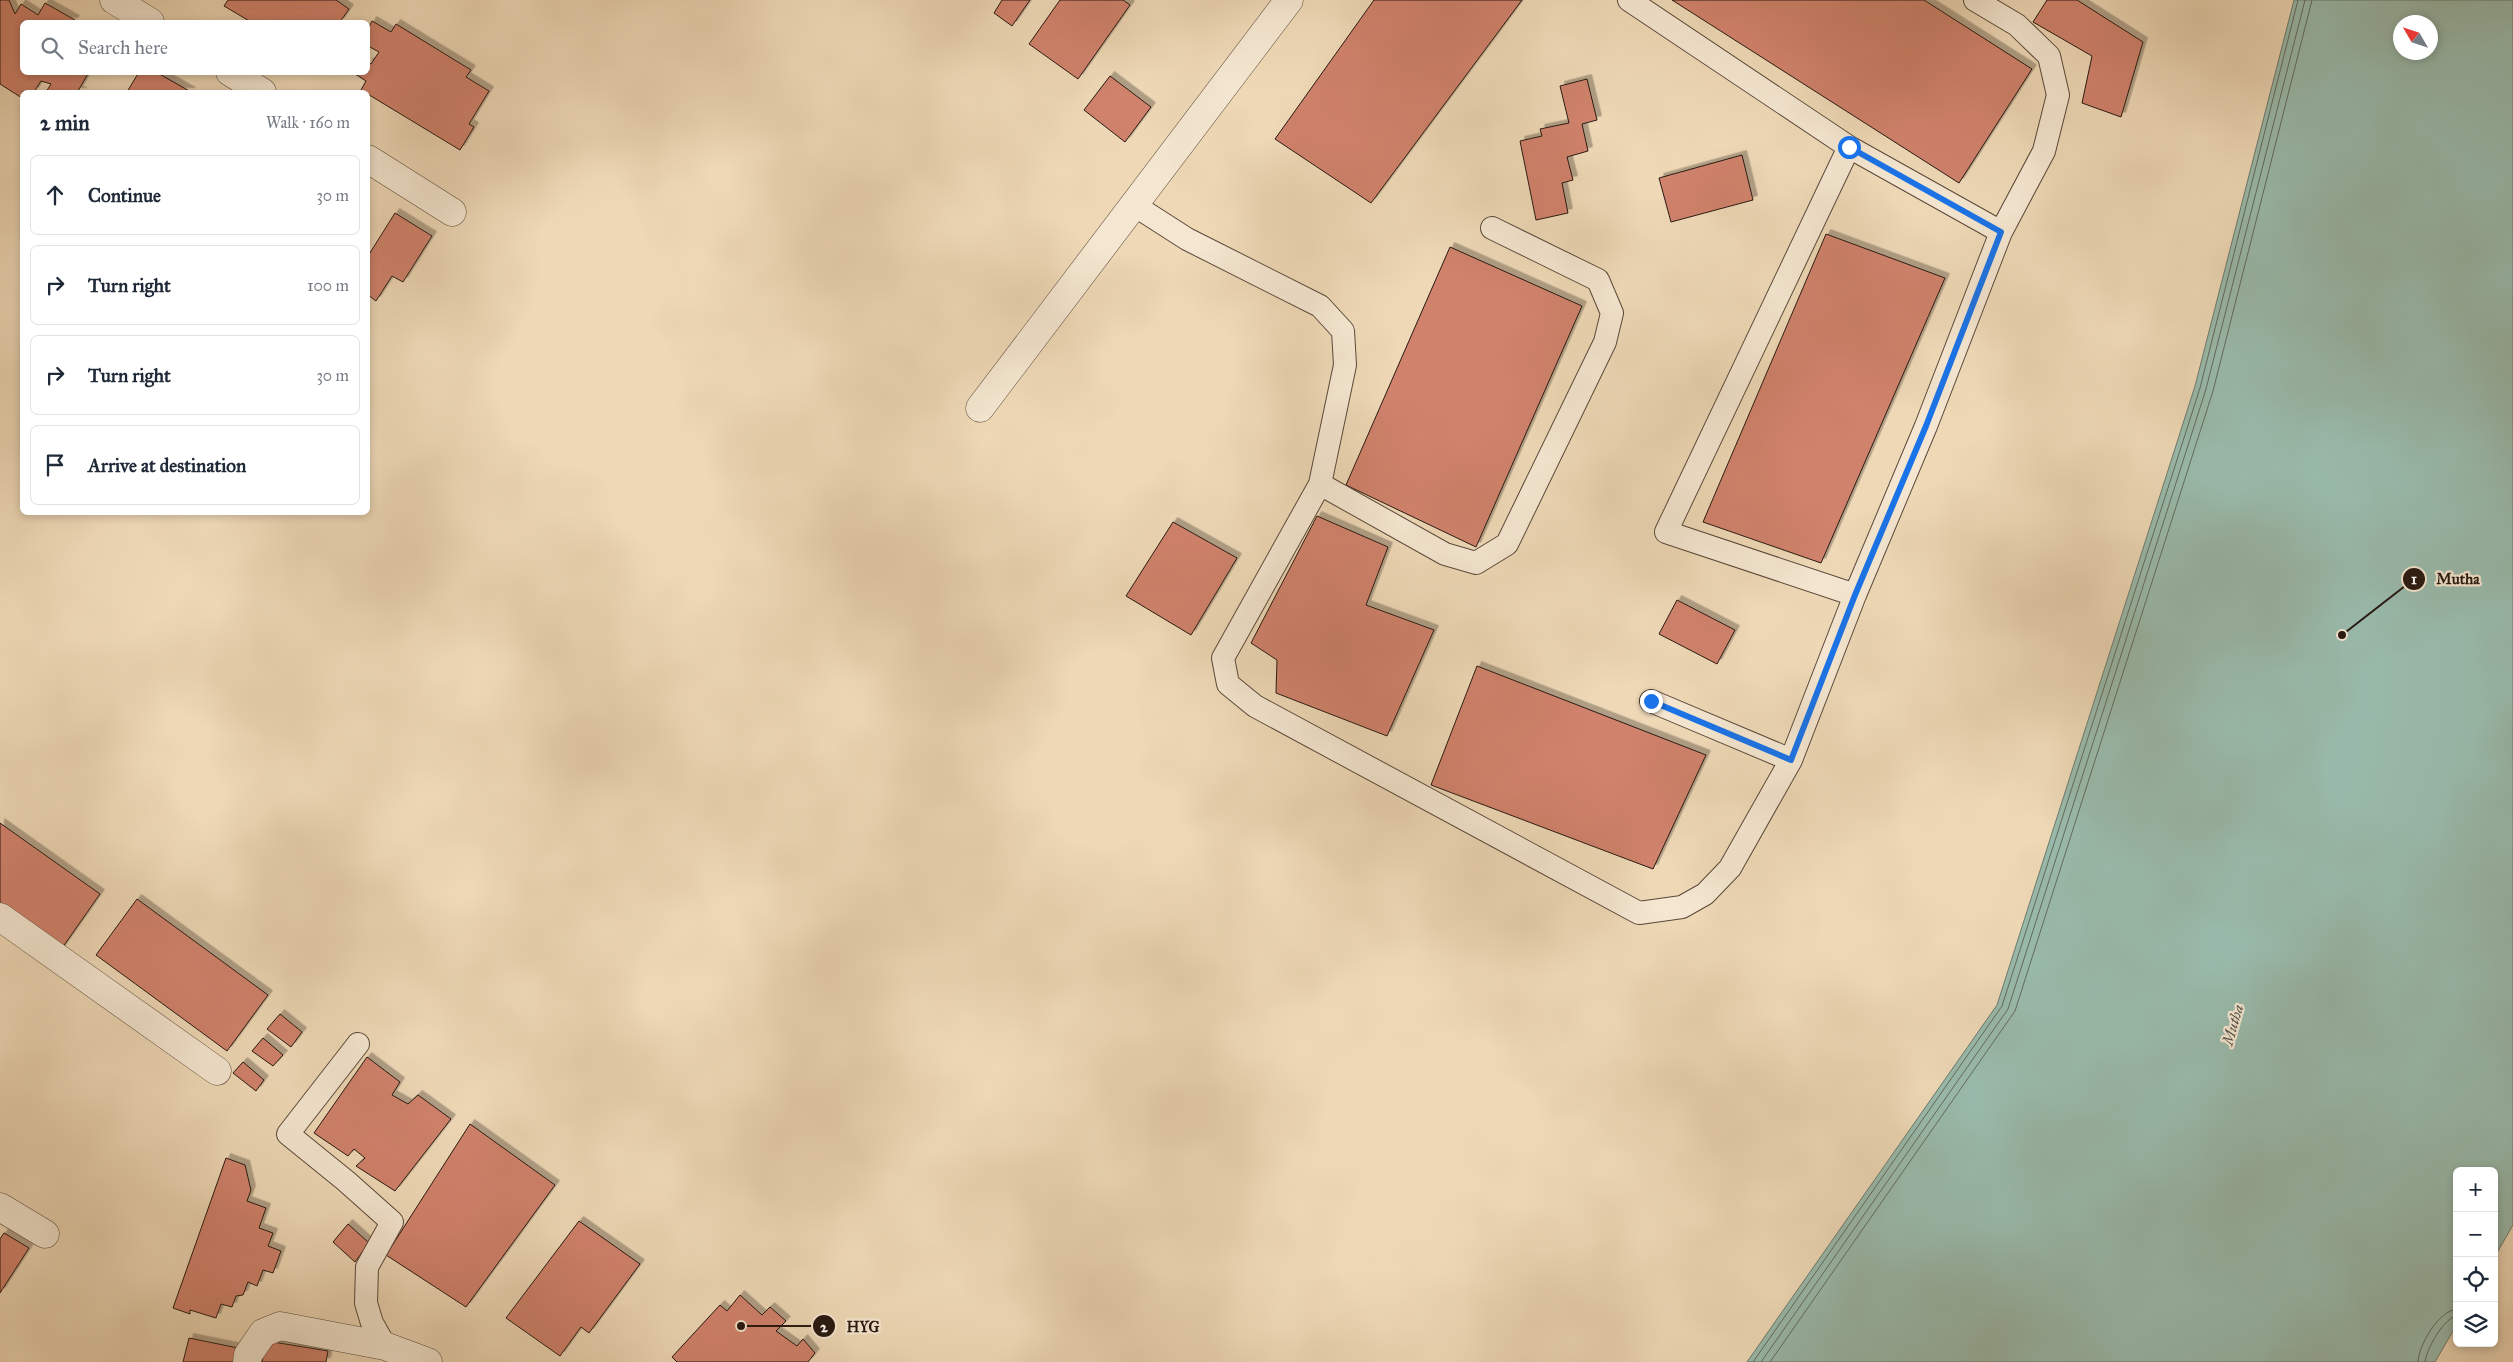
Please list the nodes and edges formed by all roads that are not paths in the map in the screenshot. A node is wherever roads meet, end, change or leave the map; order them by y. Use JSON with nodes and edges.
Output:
{"nodes":[{"id":1,"x":114,"y":0,"type":"edge"},
{"id":2,"x":1290,"y":0,"type":"edge"},
{"id":3,"x":1630,"y":0,"type":"edge"},
{"id":4,"x":1975,"y":0,"type":"edge"},
{"id":5,"x":147,"y":20,"type":"edge"},
{"id":6,"x":235,"y":75,"type":"edge"},
{"id":7,"x":259,"y":90,"type":"edge"},
{"id":8,"x":1849,"y":147,"type":"junction"},
{"id":9,"x":370,"y":160,"type":"edge"},
{"id":10,"x":1134,"y":205,"type":"junction"},
{"id":11,"x":452,"y":212,"type":"dead end"},
{"id":12,"x":1492,"y":228,"type":"dead end"},
{"id":13,"x":2001,"y":232,"type":"junction"},
{"id":14,"x":980,"y":408,"type":"dead end"},
{"id":15,"x":1320,"y":484,"type":"junction"},
{"id":16,"x":1855,"y":595,"type":"junction"},
{"id":17,"x":1651,"y":701,"type":"dead end"},
{"id":18,"x":1791,"y":760,"type":"junction"},
{"id":19,"x":0,"y":917,"type":"edge"},
{"id":20,"x":358,"y":1044,"type":"dead end"},
{"id":21,"x":217,"y":1071,"type":"dead end"},
{"id":22,"x":0,"y":1207,"type":"edge"},
{"id":23,"x":44,"y":1234,"type":"dead end"},
{"id":24,"x":385,"y":1346,"type":"junction"},
{"id":25,"x":247,"y":1362,"type":"edge"},
{"id":26,"x":428,"y":1362,"type":"edge"}],
"edges":[{"from":1,"to":5,"type":"street"},
{"from":2,"to":10,"type":"street"},
{"from":3,"to":8,"type":"lane"},
{"from":4,"to":13,"type":"lane"},
{"from":6,"to":7,"type":"street"},
{"from":8,"to":13,"type":"lane"},
{"from":8,"to":16,"type":"lane"},
{"from":9,"to":11,"type":"street"},
{"from":10,"to":14,"type":"street"},
{"from":10,"to":15,"type":"lane"},
{"from":12,"to":15,"type":"lane"},
{"from":13,"to":16,"type":"lane"},
{"from":15,"to":18,"type":"lane"},
{"from":16,"to":18,"type":"lane"},
{"from":17,"to":18,"type":"lane"},
{"from":19,"to":21,"type":"street"},
{"from":20,"to":24,"type":"lane"},
{"from":22,"to":23,"type":"street"},
{"from":24,"to":25,"type":"street"},
{"from":24,"to":26,"type":"street"}]}
